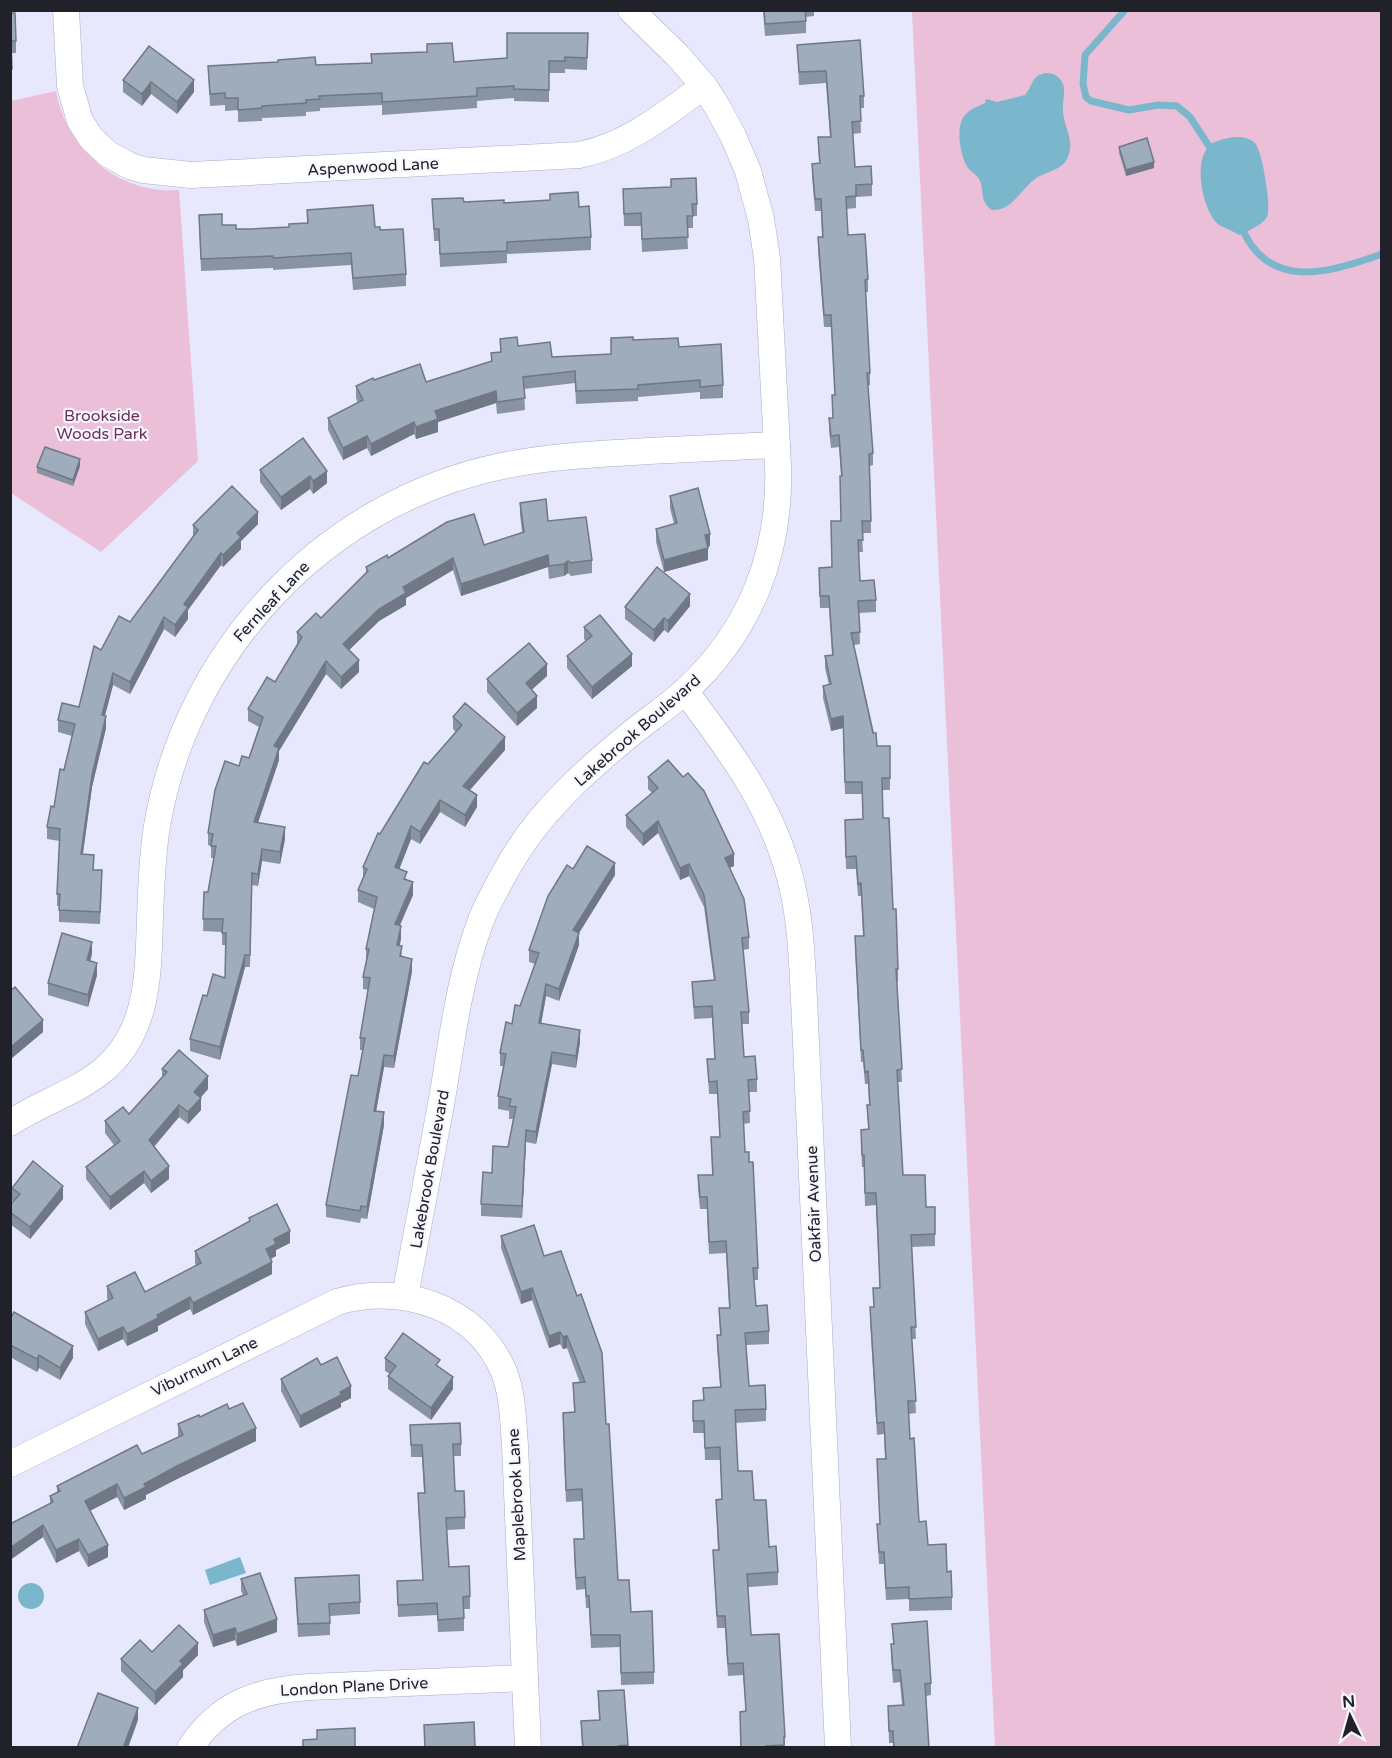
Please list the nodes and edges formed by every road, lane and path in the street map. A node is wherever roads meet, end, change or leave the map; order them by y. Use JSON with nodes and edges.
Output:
{"nodes":[{"id":1,"x":66,"y":10,"type":"edge"},
{"id":2,"x":631,"y":10,"type":"edge"},
{"id":3,"x":704,"y":86,"type":"junction"},
{"id":4,"x":777,"y":445,"type":"junction"},
{"id":5,"x":685,"y":691,"type":"junction"},
{"id":6,"x":10,"y":1123,"type":"edge"},
{"id":7,"x":405,"y":1296,"type":"junction"},
{"id":8,"x":10,"y":1464,"type":"edge"},
{"id":9,"x":525,"y":1678,"type":"junction"},
{"id":10,"x":194,"y":1742,"type":"edge"},
{"id":11,"x":528,"y":1748,"type":"edge"},
{"id":12,"x":838,"y":1748,"type":"edge"}],
"edges":[{"from":1,"to":3,"type":"street","name":"Aspenwood Lane"},
{"from":2,"to":3,"type":"street","name":"Lakebrook Boulevard"},
{"from":3,"to":4,"type":"street","name":"Lakebrook Boulevard"},
{"from":4,"to":5,"type":"street","name":"Lakebrook Boulevard"},
{"from":4,"to":6,"type":"street","name":"Fernleaf Lane"},
{"from":5,"to":7,"type":"street","name":"Lakebrook Boulevard"},
{"from":5,"to":12,"type":"street","name":"Oakfair Avenue"},
{"from":7,"to":8,"type":"street","name":"Viburnum Lane"},
{"from":7,"to":9,"type":"street","name":"Maplebrook Lane"},
{"from":9,"to":10,"type":"street","name":"London Plane Drive"},
{"from":9,"to":11,"type":"street","name":"Maplebrook Lane"}]}
